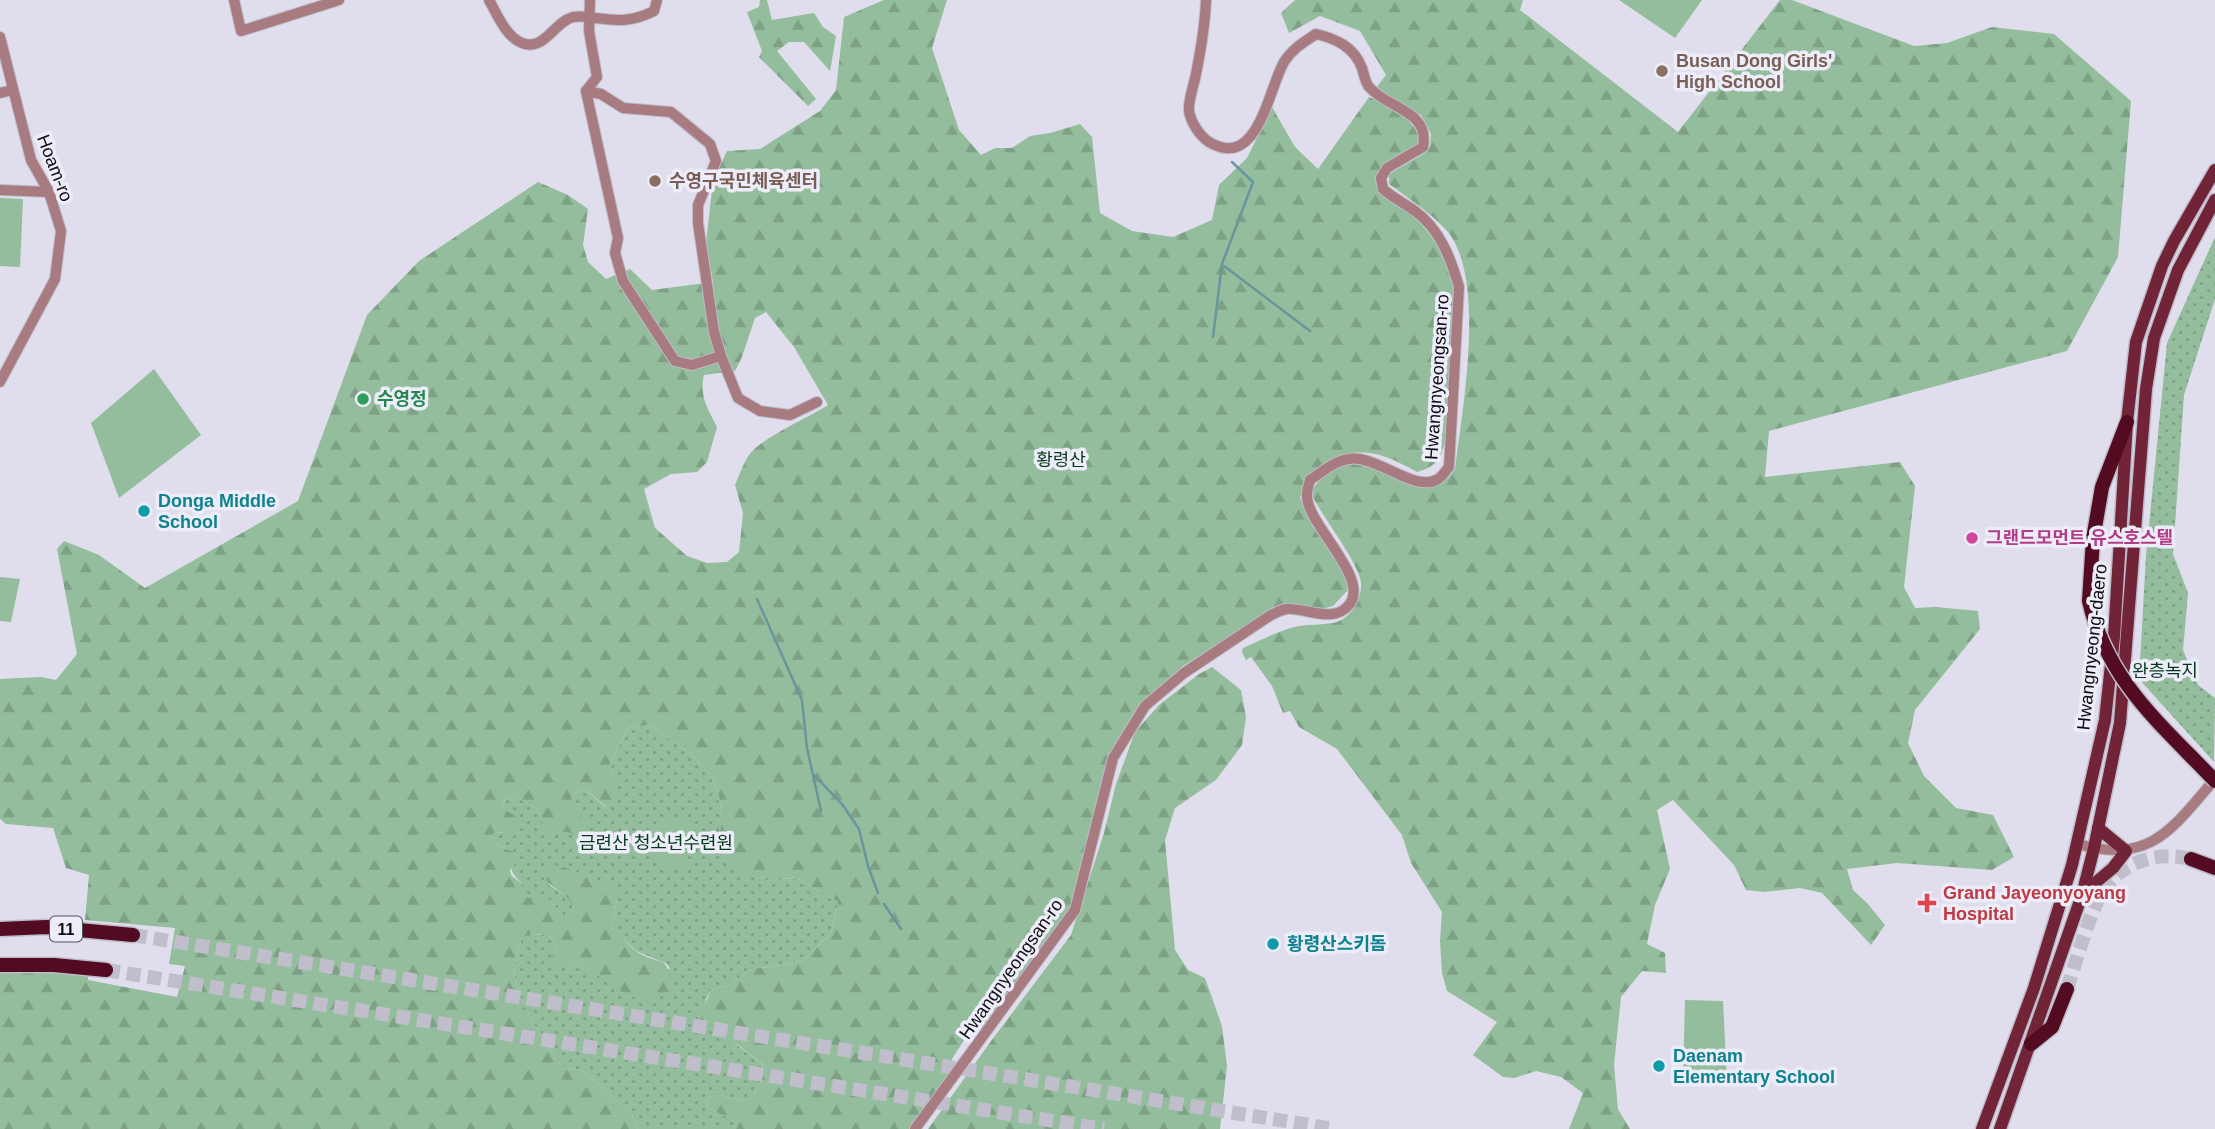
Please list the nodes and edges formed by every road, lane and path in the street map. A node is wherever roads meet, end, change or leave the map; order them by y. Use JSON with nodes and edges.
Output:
{"nodes":[{"id":1,"x":234,"y":0,"type":"edge"},
{"id":2,"x":339,"y":0,"type":"edge"},
{"id":3,"x":489,"y":0,"type":"edge"},
{"id":4,"x":590,"y":0,"type":"edge"},
{"id":5,"x":657,"y":0,"type":"edge"},
{"id":6,"x":1206,"y":0,"type":"edge"},
{"id":7,"x":588,"y":17,"type":"junction"},
{"id":8,"x":0,"y":37,"type":"edge"},
{"id":9,"x":13,"y":90,"type":"junction"},
{"id":10,"x":586,"y":90,"type":"junction"},
{"id":11,"x":0,"y":93,"type":"edge"},
{"id":12,"x":2215,"y":170,"type":"edge"},
{"id":13,"x":0,"y":190,"type":"edge"},
{"id":14,"x":49,"y":192,"type":"junction"},
{"id":15,"x":2215,"y":200,"type":"edge"},
{"id":16,"x":721,"y":356,"type":"junction"},
{"id":17,"x":0,"y":380,"type":"edge"},
{"id":18,"x":817,"y":402,"type":"dead end"},
{"id":19,"x":2127,"y":422,"type":"junction"},
{"id":20,"x":2215,"y":780,"type":"edge"},
{"id":21,"x":2098,"y":828,"type":"junction"},
{"id":22,"x":2078,"y":844,"type":"junction"},
{"id":23,"x":2094,"y":848,"type":"junction"},
{"id":24,"x":2126,"y":851,"type":"junction"},
{"id":25,"x":2190,"y":859,"type":"tunnel mouth"},
{"id":26,"x":2215,"y":868,"type":"edge"},
{"id":27,"x":2082,"y":895,"type":"junction"},
{"id":28,"x":0,"y":929,"type":"edge"},
{"id":29,"x":133,"y":935,"type":"tunnel mouth"},
{"id":30,"x":0,"y":965,"type":"edge"},
{"id":31,"x":106,"y":970,"type":"tunnel mouth"},
{"id":32,"x":2067,"y":989,"type":"tunnel mouth"},
{"id":33,"x":2031,"y":1044,"type":"junction"},
{"id":34,"x":915,"y":1129,"type":"edge"},
{"id":35,"x":1982,"y":1129,"type":"edge"},
{"id":36,"x":2000,"y":1129,"type":"edge"}],
"edges":[{"from":1,"to":2,"type":"street"},
{"from":3,"to":7,"type":"street"},
{"from":4,"to":7,"type":"street"},
{"from":5,"to":7,"type":"street"},
{"from":6,"to":34,"type":"street","name":"Hwangnyeongsan-ro"},
{"from":7,"to":10,"type":"street"},
{"from":8,"to":9,"type":"street","name":"Hoam-ro"},
{"from":9,"to":11,"type":"street"},
{"from":9,"to":14,"type":"street","name":"Hoam-ro"},
{"from":10,"to":16,"type":"street"},
{"from":10,"to":16,"type":"street"},
{"from":12,"to":19,"type":"main road","name":"Hwangnyeong-daero"},
{"from":13,"to":14,"type":"street"},
{"from":14,"to":17,"type":"street","name":"Hoam-ro"},
{"from":15,"to":21,"type":"main road","name":"Hwangnyeong-daero"},
{"from":16,"to":18,"type":"street"},
{"from":19,"to":20,"type":"highway","bridge":true},
{"from":19,"to":22,"type":"main road","name":"Hwangnyeong-daero"},
{"from":20,"to":24,"type":"street"},
{"from":21,"to":23,"type":"main road","name":"Hwangnyeong-daero"},
{"from":21,"to":24,"type":"main road"},
{"from":22,"to":23,"type":"street"},
{"from":22,"to":35,"type":"main road","name":"Hwangnyeong-daero"},
{"from":23,"to":24,"type":"street"},
{"from":23,"to":27,"type":"main road","name":"Hwangnyeong-daero"},
{"from":24,"to":27,"type":"main road"},
{"from":25,"to":26,"type":"highway"},
{"from":27,"to":33,"type":"main road","name":"Hwangnyeong-daero"},
{"from":28,"to":29,"type":"highway","number":"11"},
{"from":30,"to":31,"type":"highway","number":"11"},
{"from":32,"to":33,"type":"highway"},
{"from":33,"to":36,"type":"main road","name":"Hwangnyeong-daero"}]}
